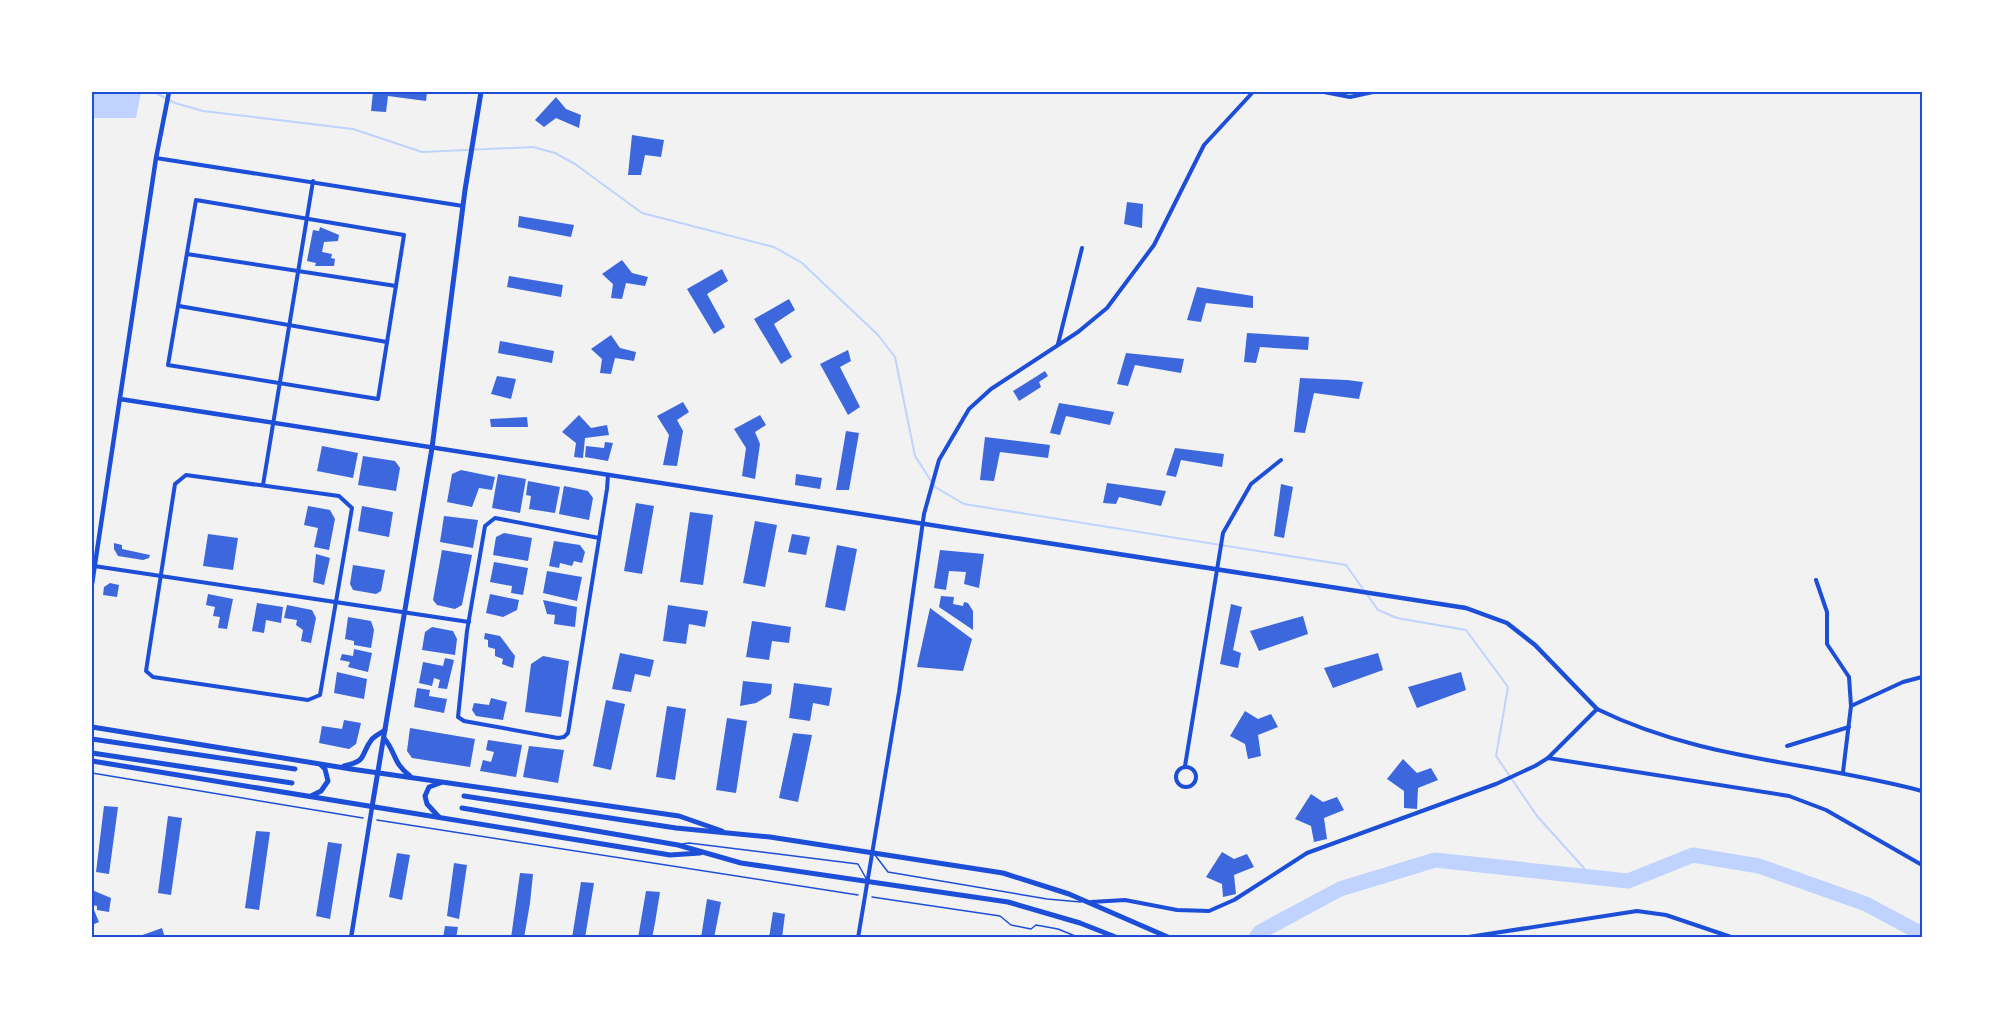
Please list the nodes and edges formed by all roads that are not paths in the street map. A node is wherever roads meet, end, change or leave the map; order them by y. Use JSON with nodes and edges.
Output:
{"nodes":[{"id":1,"x":169,"y":92,"type":"edge"},
{"id":2,"x":482,"y":92,"type":"edge"},
{"id":3,"x":1253,"y":92,"type":"edge"},
{"id":4,"x":1324,"y":92,"type":"edge"},
{"id":5,"x":1373,"y":92,"type":"edge"},
{"id":6,"x":156,"y":158,"type":"junction"},
{"id":7,"x":313,"y":180,"type":"junction"},
{"id":8,"x":463,"y":206,"type":"junction"},
{"id":9,"x":307,"y":218,"type":"junction"},
{"id":10,"x":1082,"y":248,"type":"dead end"},
{"id":11,"x":187,"y":254,"type":"junction"},
{"id":12,"x":298,"y":271,"type":"junction"},
{"id":13,"x":396,"y":286,"type":"junction"},
{"id":14,"x":179,"y":306,"type":"junction"},
{"id":15,"x":289,"y":325,"type":"junction"},
{"id":16,"x":387,"y":342,"type":"junction"},
{"id":17,"x":1058,"y":345,"type":"junction"},
{"id":18,"x":280,"y":384,"type":"junction"},
{"id":19,"x":120,"y":399,"type":"junction"},
{"id":20,"x":273,"y":425,"type":"junction"},
{"id":21,"x":432,"y":448,"type":"junction"},
{"id":22,"x":1281,"y":460,"type":"dead end"},
{"id":23,"x":608,"y":475,"type":"junction"},
{"id":24,"x":262,"y":485,"type":"junction"},
{"id":25,"x":923,"y":526,"type":"junction"},
{"id":26,"x":599,"y":538,"type":"junction"},
{"id":27,"x":94,"y":566,"type":"junction"},
{"id":28,"x":1217,"y":569,"type":"junction"},
{"id":29,"x":160,"y":576,"type":"junction"},
{"id":30,"x":1816,"y":580,"type":"dead end"},
{"id":31,"x":92,"y":584,"type":"edge"},
{"id":32,"x":337,"y":601,"type":"junction"},
{"id":33,"x":405,"y":611,"type":"junction"},
{"id":34,"x":469,"y":622,"type":"junction"},
{"id":35,"x":1923,"y":677,"type":"edge"},
{"id":36,"x":1851,"y":706,"type":"junction"},
{"id":37,"x":1597,"y":710,"type":"junction"},
{"id":38,"x":92,"y":727,"type":"edge"},
{"id":39,"x":1849,"y":727,"type":"junction"},
{"id":40,"x":385,"y":730,"type":"junction"},
{"id":41,"x":384,"y":738,"type":"junction"},
{"id":42,"x":92,"y":739,"type":"edge"},
{"id":43,"x":1787,"y":746,"type":"dead end"},
{"id":44,"x":92,"y":753,"type":"edge"},
{"id":45,"x":1548,"y":758,"type":"junction"},
{"id":46,"x":92,"y":761,"type":"edge"},
{"id":47,"x":320,"y":764,"type":"junction"},
{"id":48,"x":1185,"y":766,"type":"junction"},
{"id":49,"x":341,"y":767,"type":"junction"},
{"id":50,"x":295,"y":769,"type":"dead end"},
{"id":51,"x":1843,"y":772,"type":"junction"},
{"id":52,"x":377,"y":773,"type":"junction"},
{"id":53,"x":411,"y":777,"type":"junction"},
{"id":54,"x":441,"y":782,"type":"junction"},
{"id":55,"x":292,"y":783,"type":"dead end"},
{"id":56,"x":1923,"y":790,"type":"edge"},
{"id":57,"x":464,"y":796,"type":"dead end"},
{"id":58,"x":309,"y":797,"type":"junction"},
{"id":59,"x":372,"y":807,"type":"junction"},
{"id":60,"x":462,"y":808,"type":"dead end"},
{"id":61,"x":439,"y":818,"type":"junction"},
{"id":62,"x":732,"y":835,"type":"junction"},
{"id":63,"x":678,"y":845,"type":"junction"},
{"id":64,"x":706,"y":852,"type":"junction"},
{"id":65,"x":873,"y":853,"type":"junction"},
{"id":66,"x":1923,"y":865,"type":"edge"},
{"id":67,"x":868,"y":882,"type":"junction"},
{"id":68,"x":1088,"y":902,"type":"junction"},
{"id":69,"x":1109,"y":936,"type":"edge"},
{"id":70,"x":351,"y":938,"type":"edge"},
{"id":71,"x":858,"y":938,"type":"edge"},
{"id":72,"x":1118,"y":938,"type":"edge"},
{"id":73,"x":1170,"y":938,"type":"edge"},
{"id":74,"x":1461,"y":938,"type":"edge"},
{"id":75,"x":1734,"y":938,"type":"edge"}],
"edges":[{"from":1,"to":6,"type":"street"},
{"from":2,"to":8,"type":"main road"},
{"from":3,"to":17,"type":"street"},
{"from":4,"to":5,"type":"street"},
{"from":6,"to":7,"type":"street"},
{"from":6,"to":19,"type":"street"},
{"from":7,"to":8,"type":"street"},
{"from":7,"to":9,"type":"street"},
{"from":8,"to":21,"type":"main road"},
{"from":9,"to":11,"type":"street"},
{"from":9,"to":12,"type":"street"},
{"from":9,"to":13,"type":"street"},
{"from":10,"to":17,"type":"street"},
{"from":11,"to":12,"type":"street"},
{"from":11,"to":14,"type":"street"},
{"from":12,"to":13,"type":"street"},
{"from":12,"to":15,"type":"street"},
{"from":13,"to":16,"type":"street"},
{"from":14,"to":15,"type":"street"},
{"from":14,"to":18,"type":"street"},
{"from":15,"to":16,"type":"street"},
{"from":15,"to":18,"type":"street"},
{"from":16,"to":18,"type":"street"},
{"from":17,"to":25,"type":"street"},
{"from":18,"to":20,"type":"street"},
{"from":19,"to":20,"type":"street"},
{"from":19,"to":27,"type":"street"},
{"from":20,"to":21,"type":"street"},
{"from":20,"to":24,"type":"street"},
{"from":21,"to":23,"type":"street"},
{"from":21,"to":33,"type":"main road"},
{"from":22,"to":28,"type":"street"},
{"from":23,"to":25,"type":"street"},
{"from":23,"to":26,"type":"street"},
{"from":24,"to":29,"type":"street"},
{"from":24,"to":32,"type":"street"},
{"from":25,"to":28,"type":"street"},
{"from":25,"to":65,"type":"street"},
{"from":26,"to":34,"type":"street"},
{"from":26,"to":34,"type":"street"},
{"from":27,"to":29,"type":"street"},
{"from":27,"to":31,"type":"street"},
{"from":28,"to":37,"type":"street"},
{"from":28,"to":48,"type":"street"},
{"from":29,"to":32,"type":"street"},
{"from":29,"to":32,"type":"street"},
{"from":30,"to":36,"type":"street"},
{"from":32,"to":33,"type":"street"},
{"from":33,"to":34,"type":"street"},
{"from":33,"to":40,"type":"main road"},
{"from":35,"to":36,"type":"street"},
{"from":36,"to":39,"type":"street"},
{"from":37,"to":45,"type":"street"},
{"from":37,"to":51,"type":"street"},
{"from":38,"to":47,"type":"main road"},
{"from":39,"to":43,"type":"street"},
{"from":39,"to":51,"type":"street"},
{"from":40,"to":41,"type":"main road"},
{"from":40,"to":49,"type":"main road"},
{"from":41,"to":52,"type":"main road"},
{"from":41,"to":53,"type":"main road"},
{"from":42,"to":50,"type":"main road"},
{"from":44,"to":55,"type":"main road"},
{"from":45,"to":66,"type":"street"},
{"from":45,"to":68,"type":"street"},
{"from":46,"to":58,"type":"main road"},
{"from":47,"to":49,"type":"main road"},
{"from":47,"to":58,"type":"main road"},
{"from":48,"to":48,"type":"street"},
{"from":49,"to":52,"type":"main road"},
{"from":51,"to":56,"type":"street"},
{"from":52,"to":53,"type":"main road"},
{"from":52,"to":59,"type":"main road"},
{"from":53,"to":54,"type":"main road"},
{"from":54,"to":61,"type":"main road"},
{"from":54,"to":62,"type":"main road"},
{"from":57,"to":62,"type":"main road"},
{"from":58,"to":59,"type":"main road"},
{"from":59,"to":61,"type":"main road"},
{"from":59,"to":70,"type":"street"},
{"from":60,"to":63,"type":"main road"},
{"from":61,"to":64,"type":"main road"},
{"from":62,"to":65,"type":"main road"},
{"from":63,"to":64,"type":"main road"},
{"from":63,"to":67,"type":"lane"},
{"from":64,"to":67,"type":"main road"},
{"from":65,"to":67,"type":"street"},
{"from":65,"to":68,"type":"main road"},
{"from":65,"to":68,"type":"lane"},
{"from":67,"to":69,"type":"main road"},
{"from":67,"to":71,"type":"street"},
{"from":68,"to":73,"type":"main road"},
{"from":69,"to":72,"type":"main road"},
{"from":74,"to":75,"type":"street"}]}
